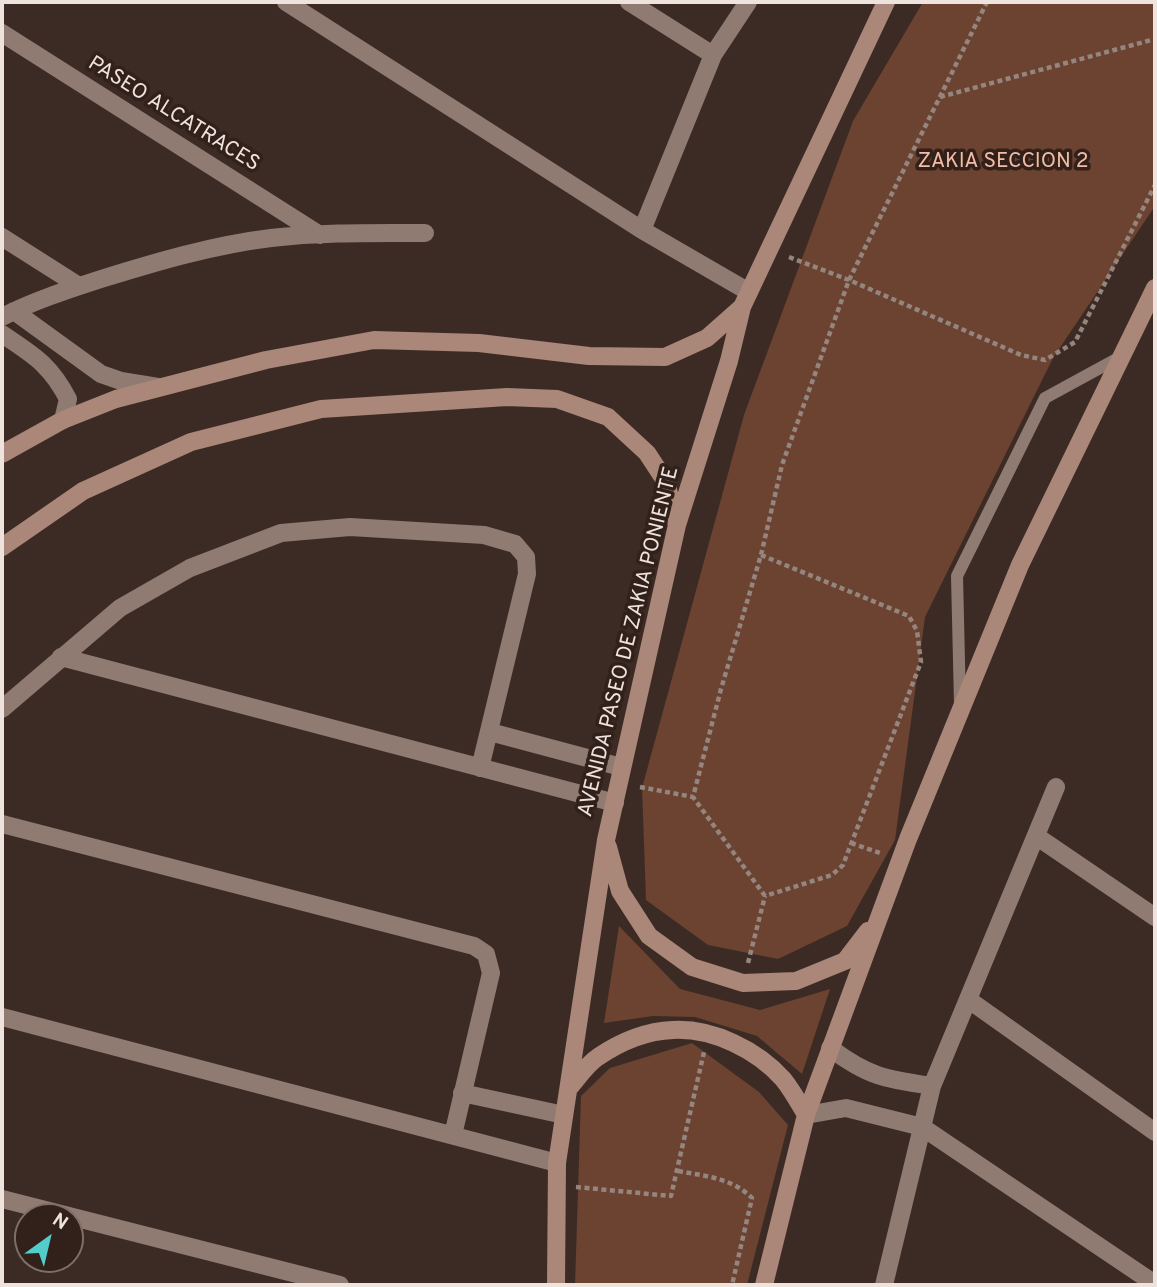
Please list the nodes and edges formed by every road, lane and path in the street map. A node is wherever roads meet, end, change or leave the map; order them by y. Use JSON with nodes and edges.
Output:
{"nodes":[{"id":1,"x":286,"y":2,"type":"edge"},
{"id":2,"x":629,"y":2,"type":"edge"},
{"id":3,"x":748,"y":2,"type":"edge"},
{"id":4,"x":886,"y":2,"type":"edge"},
{"id":5,"x":987,"y":2,"type":"edge"},
{"id":6,"x":315,"y":9,"type":"edge"},
{"id":7,"x":2,"y":33,"type":"edge"},
{"id":8,"x":1155,"y":39,"type":"edge"},
{"id":9,"x":713,"y":55,"type":"junction"},
{"id":10,"x":938,"y":97,"type":"junction"},
{"id":11,"x":1155,"y":185,"type":"edge"},
{"id":12,"x":642,"y":230,"type":"junction"},
{"id":13,"x":425,"y":233,"type":"dead end"},
{"id":14,"x":320,"y":234,"type":"junction"},
{"id":15,"x":2,"y":237,"type":"edge"},
{"id":16,"x":812,"y":265,"type":"dead end"},
{"id":17,"x":849,"y":280,"type":"junction"},
{"id":18,"x":79,"y":286,"type":"junction"},
{"id":19,"x":1155,"y":288,"type":"edge"},
{"id":20,"x":746,"y":300,"type":"junction"},
{"id":21,"x":8,"y":314,"type":"edge"},
{"id":22,"x":2,"y":334,"type":"edge"},
{"id":23,"x":1122,"y":356,"type":"junction"},
{"id":24,"x":158,"y":387,"type":"junction"},
{"id":25,"x":63,"y":420,"type":"junction"},
{"id":26,"x":2,"y":454,"type":"edge"},
{"id":27,"x":677,"y":525,"type":"junction"},
{"id":28,"x":2,"y":547,"type":"edge"},
{"id":29,"x":761,"y":555,"type":"junction"},
{"id":30,"x":61,"y":657,"type":"junction"},
{"id":31,"x":960,"y":708,"type":"junction"},
{"id":32,"x":2,"y":709,"type":"edge"},
{"id":33,"x":489,"y":732,"type":"junction"},
{"id":34,"x":621,"y":767,"type":"junction"},
{"id":35,"x":480,"y":768,"type":"junction"},
{"id":36,"x":1056,"y":787,"type":"dead end"},
{"id":37,"x":654,"y":789,"type":"dead end"},
{"id":38,"x":693,"y":797,"type":"junction"},
{"id":39,"x":615,"y":803,"type":"junction"},
{"id":40,"x":2,"y":824,"type":"edge"},
{"id":41,"x":1036,"y":836,"type":"junction"},
{"id":42,"x":606,"y":840,"type":"junction"},
{"id":43,"x":851,"y":843,"type":"junction"},
{"id":44,"x":900,"y":860,"type":"junction"},
{"id":45,"x":765,"y":896,"type":"junction"},
{"id":46,"x":880,"y":916,"type":"junction"},
{"id":47,"x":1155,"y":917,"type":"edge"},
{"id":48,"x":743,"y":984,"type":"junction"},
{"id":49,"x":969,"y":1000,"type":"junction"},
{"id":50,"x":2,"y":1017,"type":"edge"},
{"id":51,"x":708,"y":1034,"type":"junction"},
{"id":52,"x":830,"y":1048,"type":"junction"},
{"id":53,"x":932,"y":1086,"type":"junction"},
{"id":54,"x":568,"y":1088,"type":"junction"},
{"id":55,"x":462,"y":1093,"type":"junction"},
{"id":56,"x":564,"y":1115,"type":"junction"},
{"id":57,"x":806,"y":1115,"type":"junction"},
{"id":58,"x":922,"y":1127,"type":"junction"},
{"id":59,"x":1155,"y":1132,"type":"edge"},
{"id":60,"x":453,"y":1135,"type":"junction"},
{"id":61,"x":557,"y":1163,"type":"junction"},
{"id":62,"x":678,"y":1171,"type":"junction"},
{"id":63,"x":601,"y":1189,"type":"dead end"},
{"id":64,"x":2,"y":1199,"type":"edge"},
{"id":65,"x":1155,"y":1284,"type":"edge"},
{"id":66,"x":340,"y":1285,"type":"edge"},
{"id":67,"x":556,"y":1285,"type":"edge"},
{"id":68,"x":732,"y":1285,"type":"edge"},
{"id":69,"x":764,"y":1285,"type":"edge"},
{"id":70,"x":884,"y":1285,"type":"edge"}],
"edges":[{"from":1,"to":6,"type":"street"},
{"from":2,"to":9,"type":"street"},
{"from":3,"to":9,"type":"street"},
{"from":4,"to":20,"type":"street","name":"AVENIDA PASEO DE ZAKIA PONIENTE"},
{"from":5,"to":10,"type":"path"},
{"from":6,"to":12,"type":"street"},
{"from":7,"to":14,"type":"street","name":"PASEO ALCATRACES"},
{"from":8,"to":10,"type":"path"},
{"from":9,"to":12,"type":"street"},
{"from":10,"to":17,"type":"path"},
{"from":11,"to":17,"type":"path"},
{"from":12,"to":20,"type":"street"},
{"from":13,"to":14,"type":"street"},
{"from":14,"to":18,"type":"street"},
{"from":15,"to":18,"type":"street"},
{"from":16,"to":17,"type":"path"},
{"from":17,"to":29,"type":"path"},
{"from":18,"to":21,"type":"street"},
{"from":19,"to":23,"type":"street"},
{"from":20,"to":24,"type":"street"},
{"from":20,"to":27,"type":"street","name":"AVENIDA PASEO DE ZAKIA PONIENTE"},
{"from":21,"to":24,"type":"street"},
{"from":22,"to":25,"type":"street"},
{"from":23,"to":31,"type":"street"},
{"from":23,"to":31,"type":"lane"},
{"from":24,"to":25,"type":"street"},
{"from":25,"to":26,"type":"street"},
{"from":27,"to":28,"type":"street"},
{"from":27,"to":34,"type":"street","name":"AVENIDA PASEO DE ZAKIA PONIENTE"},
{"from":29,"to":38,"type":"path"},
{"from":29,"to":43,"type":"path"},
{"from":30,"to":32,"type":"street"},
{"from":30,"to":33,"type":"street"},
{"from":30,"to":35,"type":"street"},
{"from":31,"to":44,"type":"street"},
{"from":33,"to":34,"type":"street"},
{"from":33,"to":35,"type":"street"},
{"from":34,"to":39,"type":"street","name":"AVENIDA PASEO DE ZAKIA PONIENTE"},
{"from":35,"to":39,"type":"street"},
{"from":36,"to":41,"type":"street"},
{"from":37,"to":38,"type":"path"},
{"from":38,"to":45,"type":"path"},
{"from":39,"to":42,"type":"street","name":"AVENIDA PASEO DE ZAKIA PONIENTE"},
{"from":40,"to":55,"type":"street"},
{"from":41,"to":47,"type":"street"},
{"from":41,"to":49,"type":"street"},
{"from":42,"to":48,"type":"street"},
{"from":42,"to":54,"type":"street","name":"AVENIDA PASEO DE ZAKIA PONIENTE"},
{"from":43,"to":44,"type":"path"},
{"from":43,"to":45,"type":"path"},
{"from":44,"to":46,"type":"street"},
{"from":45,"to":48,"type":"path"},
{"from":46,"to":48,"type":"street"},
{"from":46,"to":52,"type":"street"},
{"from":49,"to":53,"type":"street"},
{"from":49,"to":59,"type":"street"},
{"from":50,"to":60,"type":"street"},
{"from":51,"to":54,"type":"street"},
{"from":51,"to":57,"type":"street"},
{"from":51,"to":62,"type":"path"},
{"from":52,"to":53,"type":"street"},
{"from":52,"to":57,"type":"street"},
{"from":53,"to":58,"type":"street"},
{"from":54,"to":56,"type":"street","name":"AVENIDA PASEO DE ZAKIA PONIENTE"},
{"from":55,"to":56,"type":"street"},
{"from":55,"to":60,"type":"street"},
{"from":56,"to":61,"type":"street","name":"AVENIDA PASEO DE ZAKIA PONIENTE"},
{"from":57,"to":58,"type":"street"},
{"from":57,"to":69,"type":"street"},
{"from":58,"to":65,"type":"street"},
{"from":58,"to":70,"type":"street"},
{"from":60,"to":61,"type":"street"},
{"from":61,"to":67,"type":"street","name":"AVENIDA PASEO DE ZAKIA PONIENTE"},
{"from":62,"to":63,"type":"path"},
{"from":62,"to":68,"type":"path"},
{"from":64,"to":66,"type":"street"}]}
